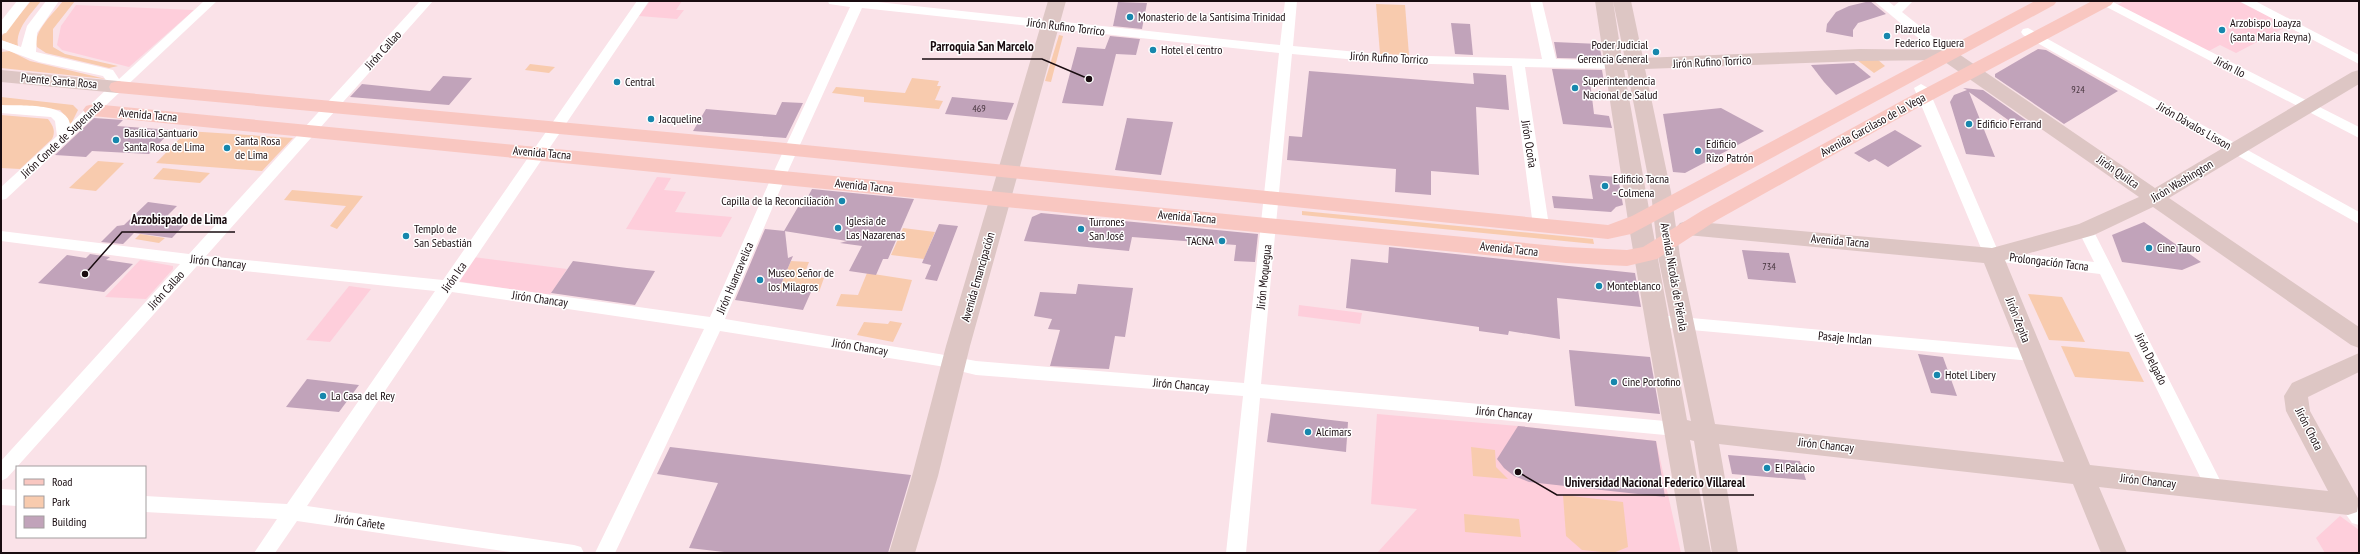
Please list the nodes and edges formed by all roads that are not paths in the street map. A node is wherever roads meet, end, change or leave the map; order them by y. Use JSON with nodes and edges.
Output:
{"nodes":[{"id":1,"x":24,"y":1,"type":"edge"},
{"id":2,"x":53,"y":1,"type":"edge"},
{"id":3,"x":211,"y":1,"type":"edge"},
{"id":4,"x":427,"y":1,"type":"edge"},
{"id":5,"x":643,"y":1,"type":"edge"},
{"id":6,"x":834,"y":1,"type":"edge"},
{"id":7,"x":1057,"y":1,"type":"edge"},
{"id":8,"x":1291,"y":1,"type":"edge"},
{"id":9,"x":1536,"y":1,"type":"edge"},
{"id":10,"x":1604,"y":1,"type":"edge"},
{"id":11,"x":1622,"y":1,"type":"edge"},
{"id":12,"x":1880,"y":1,"type":"edge"},
{"id":13,"x":1907,"y":1,"type":"edge"},
{"id":14,"x":2048,"y":1,"type":"edge"},
{"id":15,"x":2084,"y":1,"type":"edge"},
{"id":16,"x":2103,"y":1,"type":"edge"},
{"id":17,"x":2244,"y":1,"type":"edge"},
{"id":18,"x":859,"y":2,"type":"edge"},
{"id":19,"x":1894,"y":13,"type":"junction"},
{"id":20,"x":1049,"y":26,"type":"junction"},
{"id":21,"x":1,"y":30,"type":"edge"},
{"id":22,"x":2033,"y":35,"type":"junction"},
{"id":23,"x":1,"y":44,"type":"edge"},
{"id":24,"x":1285,"y":51,"type":"junction"},
{"id":25,"x":1946,"y":54,"type":"junction"},
{"id":26,"x":30,"y":55,"type":"junction"},
{"id":27,"x":2359,"y":60,"type":"edge"},
{"id":28,"x":1518,"y":63,"type":"junction"},
{"id":29,"x":1550,"y":63,"type":"junction"},
{"id":30,"x":1625,"y":65,"type":"junction"},
{"id":31,"x":1968,"y":69,"type":"junction"},
{"id":32,"x":1,"y":76,"type":"edge"},
{"id":33,"x":2359,"y":76,"type":"edge"},
{"id":34,"x":118,"y":87,"type":"junction"},
{"id":35,"x":1,"y":91,"type":"edge"},
{"id":36,"x":1923,"y":92,"type":"junction"},
{"id":37,"x":96,"y":103,"type":"junction"},
{"id":38,"x":2308,"y":106,"type":"junction"},
{"id":39,"x":330,"y":107,"type":"junction"},
{"id":40,"x":1,"y":109,"type":"edge"},
{"id":41,"x":313,"y":126,"type":"junction"},
{"id":42,"x":2359,"y":132,"type":"edge"},
{"id":43,"x":64,"y":137,"type":"junction"},
{"id":44,"x":547,"y":142,"type":"junction"},
{"id":45,"x":792,"y":148,"type":"junction"},
{"id":46,"x":2235,"y":149,"type":"junction"},
{"id":47,"x":780,"y":173,"type":"junction"},
{"id":48,"x":1004,"y":188,"type":"junction"},
{"id":49,"x":1,"y":195,"type":"edge"},
{"id":50,"x":2155,"y":198,"type":"junction"},
{"id":51,"x":1663,"y":207,"type":"junction"},
{"id":52,"x":1270,"y":214,"type":"junction"},
{"id":53,"x":2359,"y":219,"type":"edge"},
{"id":54,"x":1639,"y":221,"type":"junction"},
{"id":55,"x":1542,"y":226,"type":"junction"},
{"id":56,"x":1687,"y":228,"type":"junction"},
{"id":57,"x":2086,"y":230,"type":"junction"},
{"id":58,"x":1,"y":236,"type":"edge"},
{"id":59,"x":1666,"y":236,"type":"junction"},
{"id":60,"x":1645,"y":251,"type":"junction"},
{"id":61,"x":1992,"y":256,"type":"junction"},
{"id":62,"x":193,"y":260,"type":"junction"},
{"id":63,"x":2105,"y":269,"type":"junction"},
{"id":64,"x":447,"y":286,"type":"junction"},
{"id":65,"x":1658,"y":322,"type":"junction"},
{"id":66,"x":715,"y":324,"type":"junction"},
{"id":67,"x":1682,"y":324,"type":"junction"},
{"id":68,"x":2359,"y":339,"type":"edge"},
{"id":69,"x":2032,"y":355,"type":"junction"},
{"id":70,"x":2359,"y":362,"type":"edge"},
{"id":71,"x":954,"y":363,"type":"junction"},
{"id":72,"x":1252,"y":390,"type":"junction"},
{"id":73,"x":1676,"y":429,"type":"junction"},
{"id":74,"x":1705,"y":432,"type":"junction"},
{"id":75,"x":1,"y":474,"type":"edge"},
{"id":76,"x":2081,"y":474,"type":"junction"},
{"id":77,"x":2215,"y":488,"type":"junction"},
{"id":78,"x":1,"y":497,"type":"edge"},
{"id":79,"x":16,"y":498,"type":"edge"},
{"id":80,"x":146,"y":504,"type":"edge"},
{"id":81,"x":2353,"y":510,"type":"edge"},
{"id":82,"x":292,"y":512,"type":"junction"},
{"id":83,"x":264,"y":553,"type":"edge"},
{"id":84,"x":574,"y":553,"type":"edge"},
{"id":85,"x":605,"y":553,"type":"edge"},
{"id":86,"x":902,"y":553,"type":"edge"},
{"id":87,"x":1236,"y":553,"type":"edge"},
{"id":88,"x":1698,"y":553,"type":"edge"},
{"id":89,"x":1725,"y":553,"type":"edge"},
{"id":90,"x":2114,"y":553,"type":"edge"}],
"edges":[{"from":1,"to":21,"type":"street"},
{"from":2,"to":26,"type":"street"},
{"from":3,"to":34,"type":"street","name":"Jirón Conde de Superunda"},
{"from":4,"to":39,"type":"street","name":"Jirón Callao"},
{"from":5,"to":44,"type":"street","name":"Jirón Ica"},
{"from":6,"to":18,"type":"street","name":"Jirón Rufino Torrico"},
{"from":7,"to":20,"type":"street","name":"Avenida Emancipación"},
{"from":8,"to":24,"type":"street","name":"Jirón Moquegua"},
{"from":9,"to":29,"type":"street"},
{"from":10,"to":30,"type":"street","name":"Avenida Nicolás de Piérola"},
{"from":11,"to":30,"type":"street","name":"Avenida Nicolás de Piérola"},
{"from":12,"to":19,"type":"street","name":"Jirón Quilca"},
{"from":13,"to":19,"type":"street"},
{"from":14,"to":25,"type":"main road"},
{"from":15,"to":22,"type":"main road","name":"Avenida Garcilaso de la Vega"},
{"from":16,"to":22,"type":"main road","name":"Avenida Garcilaso de la Vega"},
{"from":16,"to":38,"type":"street","name":"Jirón Ilo"},
{"from":17,"to":27,"type":"street"},
{"from":18,"to":20,"type":"street","name":"Jirón Rufino Torrico"},
{"from":18,"to":45,"type":"street","name":"Jirón Huancavelica"},
{"from":19,"to":25,"type":"street","name":"Jirón Quilca"},
{"from":20,"to":24,"type":"street","name":"Jirón Rufino Torrico"},
{"from":20,"to":48,"type":"street","name":"Avenida Emancipación"},
{"from":22,"to":31,"type":"main road","name":"Avenida Garcilaso de la Vega"},
{"from":22,"to":46,"type":"street","name":"Jirón Dávalos Lisson"},
{"from":23,"to":26,"type":"street"},
{"from":24,"to":28,"type":"street","name":"Jirón Rufino Torrico"},
{"from":24,"to":52,"type":"street","name":"Jirón Moquegua"},
{"from":25,"to":30,"type":"street","name":"Jirón Rufino Torrico"},
{"from":25,"to":31,"type":"street","name":"Jirón Quilca"},
{"from":25,"to":51,"type":"main road"},
{"from":26,"to":34,"type":"street"},
{"from":28,"to":29,"type":"street","name":"Jirón Rufino Torrico"},
{"from":28,"to":55,"type":"street","name":"Jirón Ocoña"},
{"from":29,"to":30,"type":"street","name":"Jirón Rufino Torrico"},
{"from":30,"to":51,"type":"street","name":"Avenida Nicolás de Piérola"},
{"from":30,"to":54,"type":"street","name":"Avenida Nicolás de Piérola"},
{"from":31,"to":36,"type":"main road","name":"Avenida Garcilaso de la Vega"},
{"from":31,"to":50,"type":"street","name":"Jirón Quilca"},
{"from":32,"to":34,"type":"street","name":"Puente Santa Rosa"},
{"from":33,"to":38,"type":"street","name":"Jirón Washington"},
{"from":34,"to":37,"type":"street","name":"Jirón Conde de Superunda"},
{"from":34,"to":39,"type":"main road","name":"Avenida Tacna"},
{"from":35,"to":37,"type":"street","name":"Puente Santa Rosa"},
{"from":36,"to":56,"type":"main road","name":"Avenida Garcilaso de la Vega"},
{"from":36,"to":59,"type":"main road","name":"Avenida Garcilaso de la Vega"},
{"from":36,"to":61,"type":"street","name":"Jirón Zepita"},
{"from":37,"to":41,"type":"main road","name":"Avenida Tacna"},
{"from":37,"to":43,"type":"street","name":"Jirón Conde de Superunda"},
{"from":38,"to":42,"type":"street","name":"Jirón Ilo"},
{"from":38,"to":46,"type":"street","name":"Jirón Washington"},
{"from":39,"to":41,"type":"street","name":"Jirón Callao"},
{"from":39,"to":44,"type":"main road","name":"Avenida Tacna"},
{"from":40,"to":43,"type":"street"},
{"from":41,"to":44,"type":"main road","name":"Avenida Tacna"},
{"from":41,"to":62,"type":"street","name":"Jirón Callao"},
{"from":43,"to":49,"type":"street","name":"Jirón Conde de Superunda"},
{"from":44,"to":45,"type":"main road","name":"Avenida Tacna"},
{"from":44,"to":47,"type":"main road","name":"Avenida Tacna"},
{"from":44,"to":64,"type":"street","name":"Jirón Ica"},
{"from":45,"to":47,"type":"street","name":"Jirón Huancavelica"},
{"from":45,"to":48,"type":"main road","name":"Avenida Tacna"},
{"from":46,"to":50,"type":"street","name":"Jirón Washington"},
{"from":46,"to":53,"type":"street","name":"Jirón Dávalos Lisson"},
{"from":47,"to":48,"type":"main road","name":"Avenida Tacna"},
{"from":47,"to":66,"type":"street","name":"Jirón Huancavelica"},
{"from":48,"to":52,"type":"main road","name":"Avenida Tacna"},
{"from":48,"to":71,"type":"street","name":"Avenida Emancipación"},
{"from":50,"to":57,"type":"street","name":"Jirón Washington"},
{"from":50,"to":68,"type":"street","name":"Jirón Quilca"},
{"from":51,"to":54,"type":"main road"},
{"from":51,"to":59,"type":"street","name":"Avenida Nicolás de Piérola"},
{"from":52,"to":55,"type":"main road","name":"Avenida Tacna"},
{"from":52,"to":60,"type":"main road","name":"Avenida Tacna"},
{"from":52,"to":72,"type":"street","name":"Jirón Moquegua"},
{"from":54,"to":55,"type":"main road","name":"Avenida Tacna"},
{"from":54,"to":60,"type":"street","name":"Avenida Nicolás de Piérola"},
{"from":56,"to":59,"type":"main road","name":"Avenida Garcilaso de la Vega"},
{"from":56,"to":61,"type":"street","name":"Avenida Tacna"},
{"from":57,"to":61,"type":"street","name":"Jirón Washington"},
{"from":57,"to":63,"type":"street","name":"Jirón Delgado"},
{"from":58,"to":62,"type":"street","name":"Jirón Chancay"},
{"from":59,"to":60,"type":"main road","name":"Avenida Garcilaso de la Vega"},
{"from":59,"to":67,"type":"street","name":"Avenida Nicolás de Piérola"},
{"from":60,"to":65,"type":"street","name":"Avenida Nicolás de Piérola"},
{"from":61,"to":63,"type":"street","name":"Prolongación Tacna"},
{"from":61,"to":69,"type":"street","name":"Jirón Zepita"},
{"from":62,"to":64,"type":"street","name":"Jirón Chancay"},
{"from":62,"to":75,"type":"street","name":"Jirón Callao"},
{"from":63,"to":77,"type":"street","name":"Jirón Delgado"},
{"from":64,"to":66,"type":"street","name":"Jirón Chancay"},
{"from":64,"to":82,"type":"street","name":"Jirón Ica"},
{"from":65,"to":67,"type":"street","name":"Pasaje Inclan"},
{"from":65,"to":73,"type":"street","name":"Avenida Nicolás de Piérola"},
{"from":66,"to":71,"type":"street","name":"Jirón Chancay"},
{"from":66,"to":85,"type":"street","name":"Jirón Huancavelica"},
{"from":67,"to":69,"type":"street","name":"Pasaje Inclan"},
{"from":67,"to":74,"type":"street","name":"Avenida Nicolás de Piérola"},
{"from":69,"to":76,"type":"street","name":"Jirón Zepita"},
{"from":70,"to":81,"type":"street","name":"Jirón Chota"},
{"from":71,"to":72,"type":"street","name":"Jirón Chancay"},
{"from":71,"to":86,"type":"street","name":"Avenida Emancipación"},
{"from":72,"to":73,"type":"street","name":"Jirón Chancay"},
{"from":72,"to":87,"type":"street","name":"Jirón Moquegua"},
{"from":73,"to":74,"type":"street","name":"Jirón Chancay"},
{"from":73,"to":88,"type":"street","name":"Avenida Nicolás de Piérola"},
{"from":74,"to":76,"type":"street","name":"Jirón Chancay"},
{"from":74,"to":89,"type":"street","name":"Avenida Nicolás de Piérola"},
{"from":76,"to":77,"type":"street","name":"Jirón Chancay"},
{"from":76,"to":90,"type":"street","name":"Jirón Zepita"},
{"from":77,"to":81,"type":"street","name":"Jirón Chancay"},
{"from":78,"to":79,"type":"street"},
{"from":80,"to":82,"type":"street","name":"Jirón Cañete"},
{"from":82,"to":83,"type":"street","name":"Jirón Ica"},
{"from":82,"to":84,"type":"street","name":"Jirón Cañete"}]}
